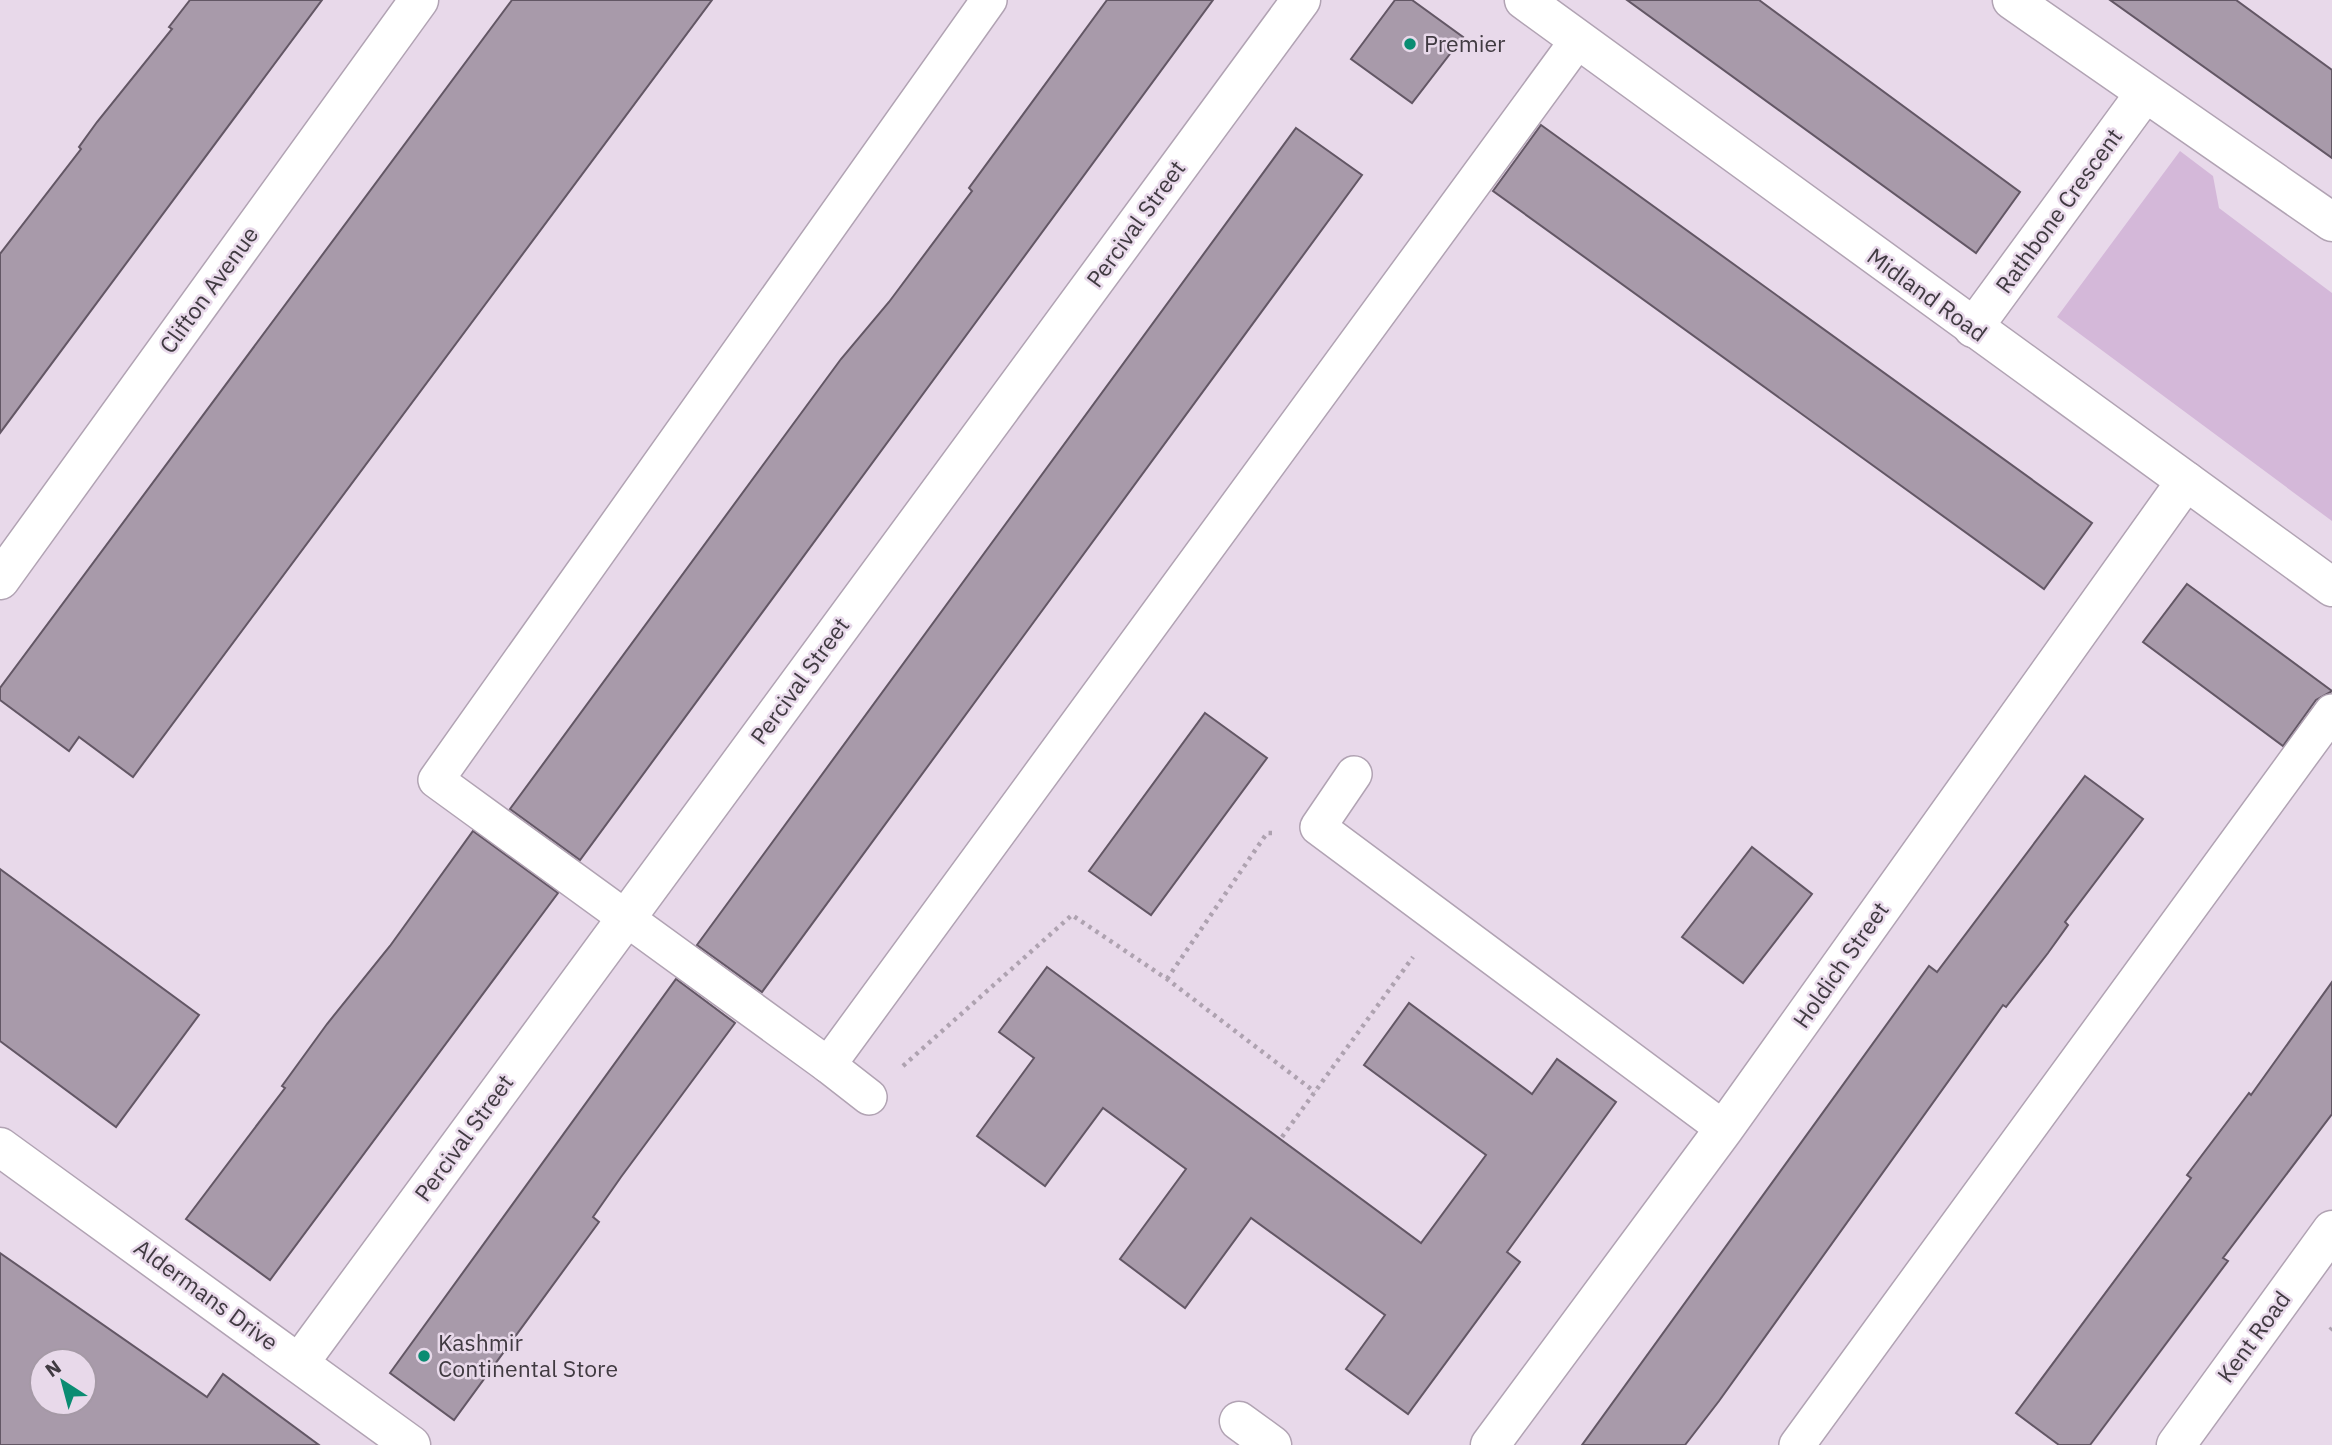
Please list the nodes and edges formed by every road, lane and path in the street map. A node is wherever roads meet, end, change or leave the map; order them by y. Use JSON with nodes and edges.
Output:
{"nodes":[{"id":1,"x":419,"y":0,"type":"edge"},
{"id":2,"x":989,"y":0,"type":"edge"},
{"id":3,"x":1301,"y":0,"type":"edge"},
{"id":4,"x":1524,"y":0,"type":"edge"},
{"id":5,"x":2012,"y":0,"type":"edge"},
{"id":6,"x":1578,"y":40,"type":"junction"},
{"id":7,"x":2145,"y":93,"type":"junction"},
{"id":8,"x":2332,"y":222,"type":"edge"},
{"id":9,"x":1973,"y":328,"type":"junction"},
{"id":10,"x":2186,"y":481,"type":"junction"},
{"id":11,"x":0,"y":580,"type":"edge"},
{"id":12,"x":2332,"y":587,"type":"edge"},
{"id":13,"x":2332,"y":712,"type":"edge"},
{"id":14,"x":1354,"y":774,"type":"dead end"},
{"id":15,"x":1318,"y":827,"type":"junction"},
{"id":16,"x":1442,"y":916,"type":"junction"},
{"id":17,"x":625,"y":919,"type":"junction"},
{"id":18,"x":1167,"y":979,"type":"junction"},
{"id":19,"x":828,"y":1065,"type":"junction"},
{"id":20,"x":1315,"y":1092,"type":"junction"},
{"id":21,"x":869,"y":1097,"type":"joint"},
{"id":22,"x":1724,"y":1129,"type":"junction"},
{"id":23,"x":1282,"y":1136,"type":"dead end"},
{"id":24,"x":0,"y":1147,"type":"edge"},
{"id":25,"x":2332,"y":1230,"type":"edge"},
{"id":26,"x":300,"y":1362,"type":"junction"},
{"id":27,"x":1239,"y":1421,"type":"dead end"},
{"id":28,"x":411,"y":1445,"type":"edge"},
{"id":29,"x":1272,"y":1445,"type":"edge"},
{"id":30,"x":1490,"y":1445,"type":"edge"},
{"id":31,"x":1797,"y":1445,"type":"edge"},
{"id":32,"x":2176,"y":1445,"type":"edge"}],
"edges":[{"from":1,"to":11,"type":"street","name":"Clifton Avenue"},
{"from":2,"to":17,"type":"lane"},
{"from":3,"to":17,"type":"street","name":"Percival Street"},
{"from":4,"to":6,"type":"street","name":"Midland Road"},
{"from":5,"to":7,"type":"street"},
{"from":6,"to":9,"type":"street","name":"Midland Road"},
{"from":6,"to":19,"type":"lane"},
{"from":7,"to":8,"type":"street"},
{"from":7,"to":9,"type":"street","name":"Rathbone Crescent"},
{"from":9,"to":10,"type":"street","name":"Midland Road"},
{"from":10,"to":12,"type":"street","name":"Midland Road"},
{"from":10,"to":22,"type":"street","name":"Holdich Street"},
{"from":13,"to":31,"type":"lane"},
{"from":14,"to":15,"type":"lane"},
{"from":15,"to":16,"type":"lane"},
{"from":15,"to":18,"type":"path"},
{"from":16,"to":20,"type":"path"},
{"from":16,"to":22,"type":"lane"},
{"from":17,"to":19,"type":"lane"},
{"from":17,"to":26,"type":"street","name":"Percival Street"},
{"from":18,"to":20,"type":"path"},
{"from":18,"to":21,"type":"path"},
{"from":19,"to":21,"type":"lane"},
{"from":20,"to":23,"type":"path"},
{"from":22,"to":30,"type":"street","name":"Holdich Street"},
{"from":24,"to":26,"type":"street","name":"Aldermans Drive"},
{"from":25,"to":32,"type":"street","name":"Kent Road"},
{"from":26,"to":28,"type":"street","name":"Aldermans Drive"},
{"from":27,"to":29,"type":"street"}]}
